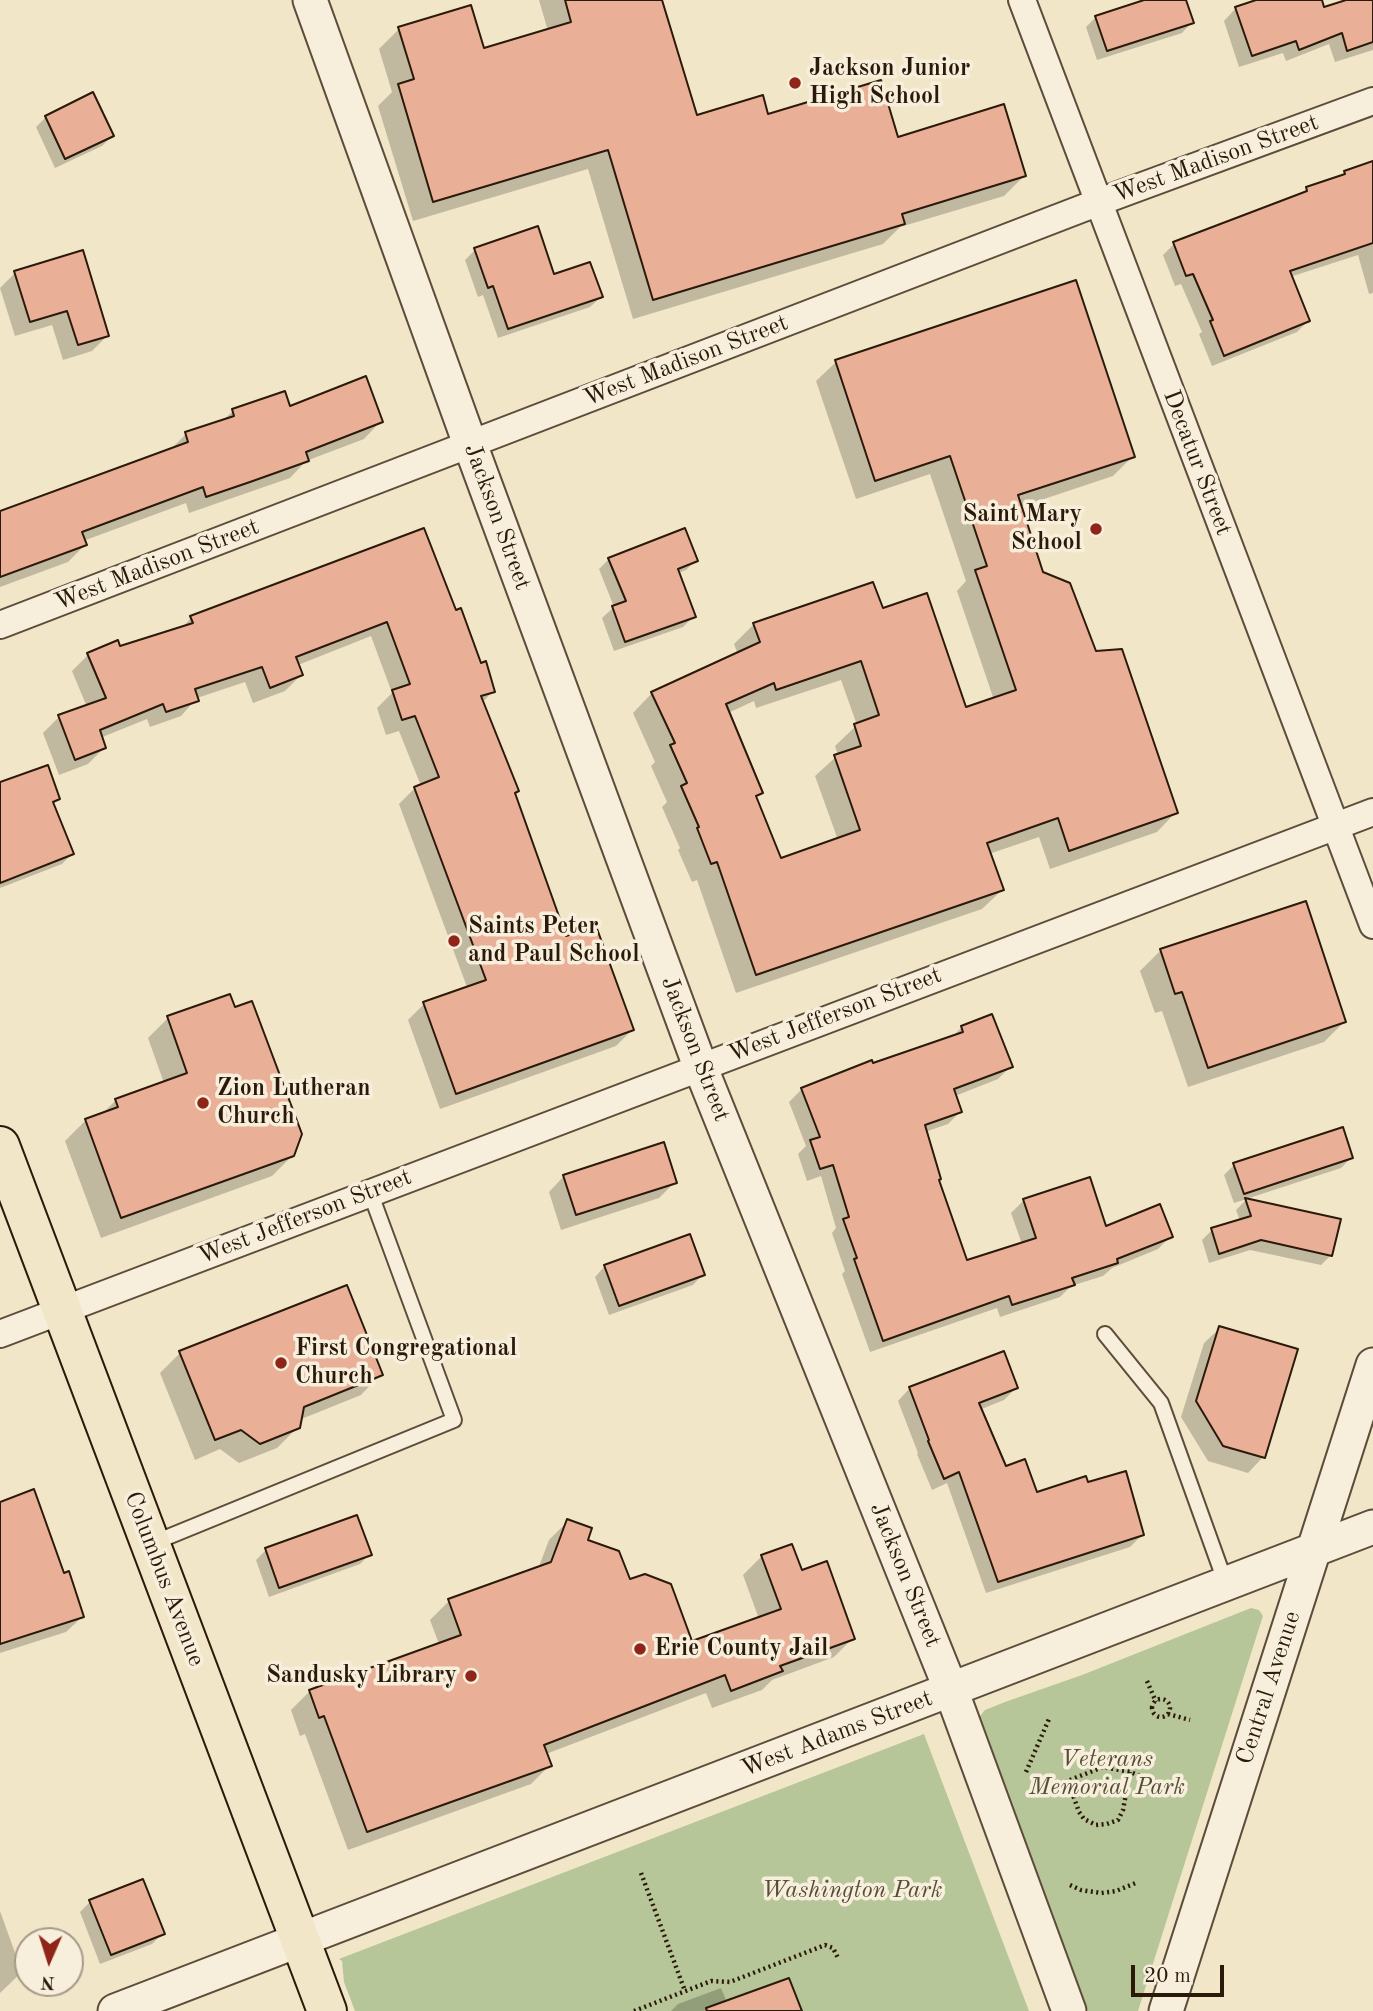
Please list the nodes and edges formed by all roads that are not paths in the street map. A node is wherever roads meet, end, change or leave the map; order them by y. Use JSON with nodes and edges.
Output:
{"nodes":[{"id":1,"x":310,"y":0,"type":"edge"},
{"id":2,"x":1022,"y":0,"type":"edge"},
{"id":3,"x":1373,"y":101,"type":"edge"},
{"id":4,"x":1099,"y":202,"type":"junction"},
{"id":5,"x":470,"y":444,"type":"junction"},
{"id":6,"x":0,"y":625,"type":"edge"},
{"id":7,"x":1373,"y":812,"type":"edge"},
{"id":8,"x":1335,"y":827,"type":"junction"},
{"id":9,"x":1373,"y":925,"type":"edge"},
{"id":10,"x":700,"y":1066,"type":"junction"},
{"id":11,"x":0,"y":1146,"type":"edge"},
{"id":12,"x":370,"y":1192,"type":"junction"},
{"id":13,"x":62,"y":1310,"type":"junction"},
{"id":14,"x":0,"y":1334,"type":"edge"},
{"id":15,"x":1105,"y":1334,"type":"dead end"},
{"id":16,"x":1373,"y":1365,"type":"edge"},
{"id":17,"x":1373,"y":1527,"type":"edge"},
{"id":18,"x":151,"y":1544,"type":"junction"},
{"id":19,"x":1312,"y":1552,"type":"junction"},
{"id":20,"x":1227,"y":1584,"type":"junction"},
{"id":21,"x":951,"y":1690,"type":"junction"},
{"id":22,"x":300,"y":1940,"type":"junction"},
{"id":23,"x":115,"y":2011,"type":"edge"},
{"id":24,"x":327,"y":2011,"type":"edge"},
{"id":25,"x":1069,"y":2011,"type":"edge"},
{"id":26,"x":1166,"y":2011,"type":"edge"}],
"edges":[{"from":1,"to":5,"type":"street","name":"Jackson Street"},
{"from":2,"to":4,"type":"street","name":"Decatur Street"},
{"from":3,"to":4,"type":"street","name":"West Madison Street"},
{"from":4,"to":5,"type":"street","name":"West Madison Street"},
{"from":4,"to":8,"type":"street","name":"Decatur Street"},
{"from":5,"to":6,"type":"street","name":"West Madison Street"},
{"from":5,"to":10,"type":"street","name":"Jackson Street"},
{"from":7,"to":8,"type":"street","name":"West Jefferson Street"},
{"from":8,"to":9,"type":"street","name":"Decatur Street"},
{"from":8,"to":10,"type":"street","name":"West Jefferson Street"},
{"from":10,"to":12,"type":"street","name":"West Jefferson Street"},
{"from":10,"to":21,"type":"street","name":"Jackson Street"},
{"from":11,"to":13,"type":"main road","name":"Columbus Avenue"},
{"from":12,"to":13,"type":"street","name":"West Jefferson Street"},
{"from":12,"to":18,"type":"lane"},
{"from":13,"to":14,"type":"street","name":"West Jefferson Street"},
{"from":13,"to":18,"type":"main road","name":"Columbus Avenue"},
{"from":15,"to":20,"type":"lane"},
{"from":16,"to":19,"type":"street","name":"Central Avenue"},
{"from":17,"to":19,"type":"street","name":"West Adams Street"},
{"from":18,"to":22,"type":"main road","name":"Columbus Avenue"},
{"from":19,"to":20,"type":"street","name":"West Adams Street"},
{"from":19,"to":26,"type":"street","name":"Central Avenue"},
{"from":20,"to":21,"type":"street","name":"West Adams Street"},
{"from":21,"to":22,"type":"street","name":"West Adams Street"},
{"from":21,"to":25,"type":"street","name":"Jackson Street"},
{"from":22,"to":23,"type":"street","name":"West Adams Street"},
{"from":22,"to":24,"type":"main road","name":"Columbus Avenue"}]}
